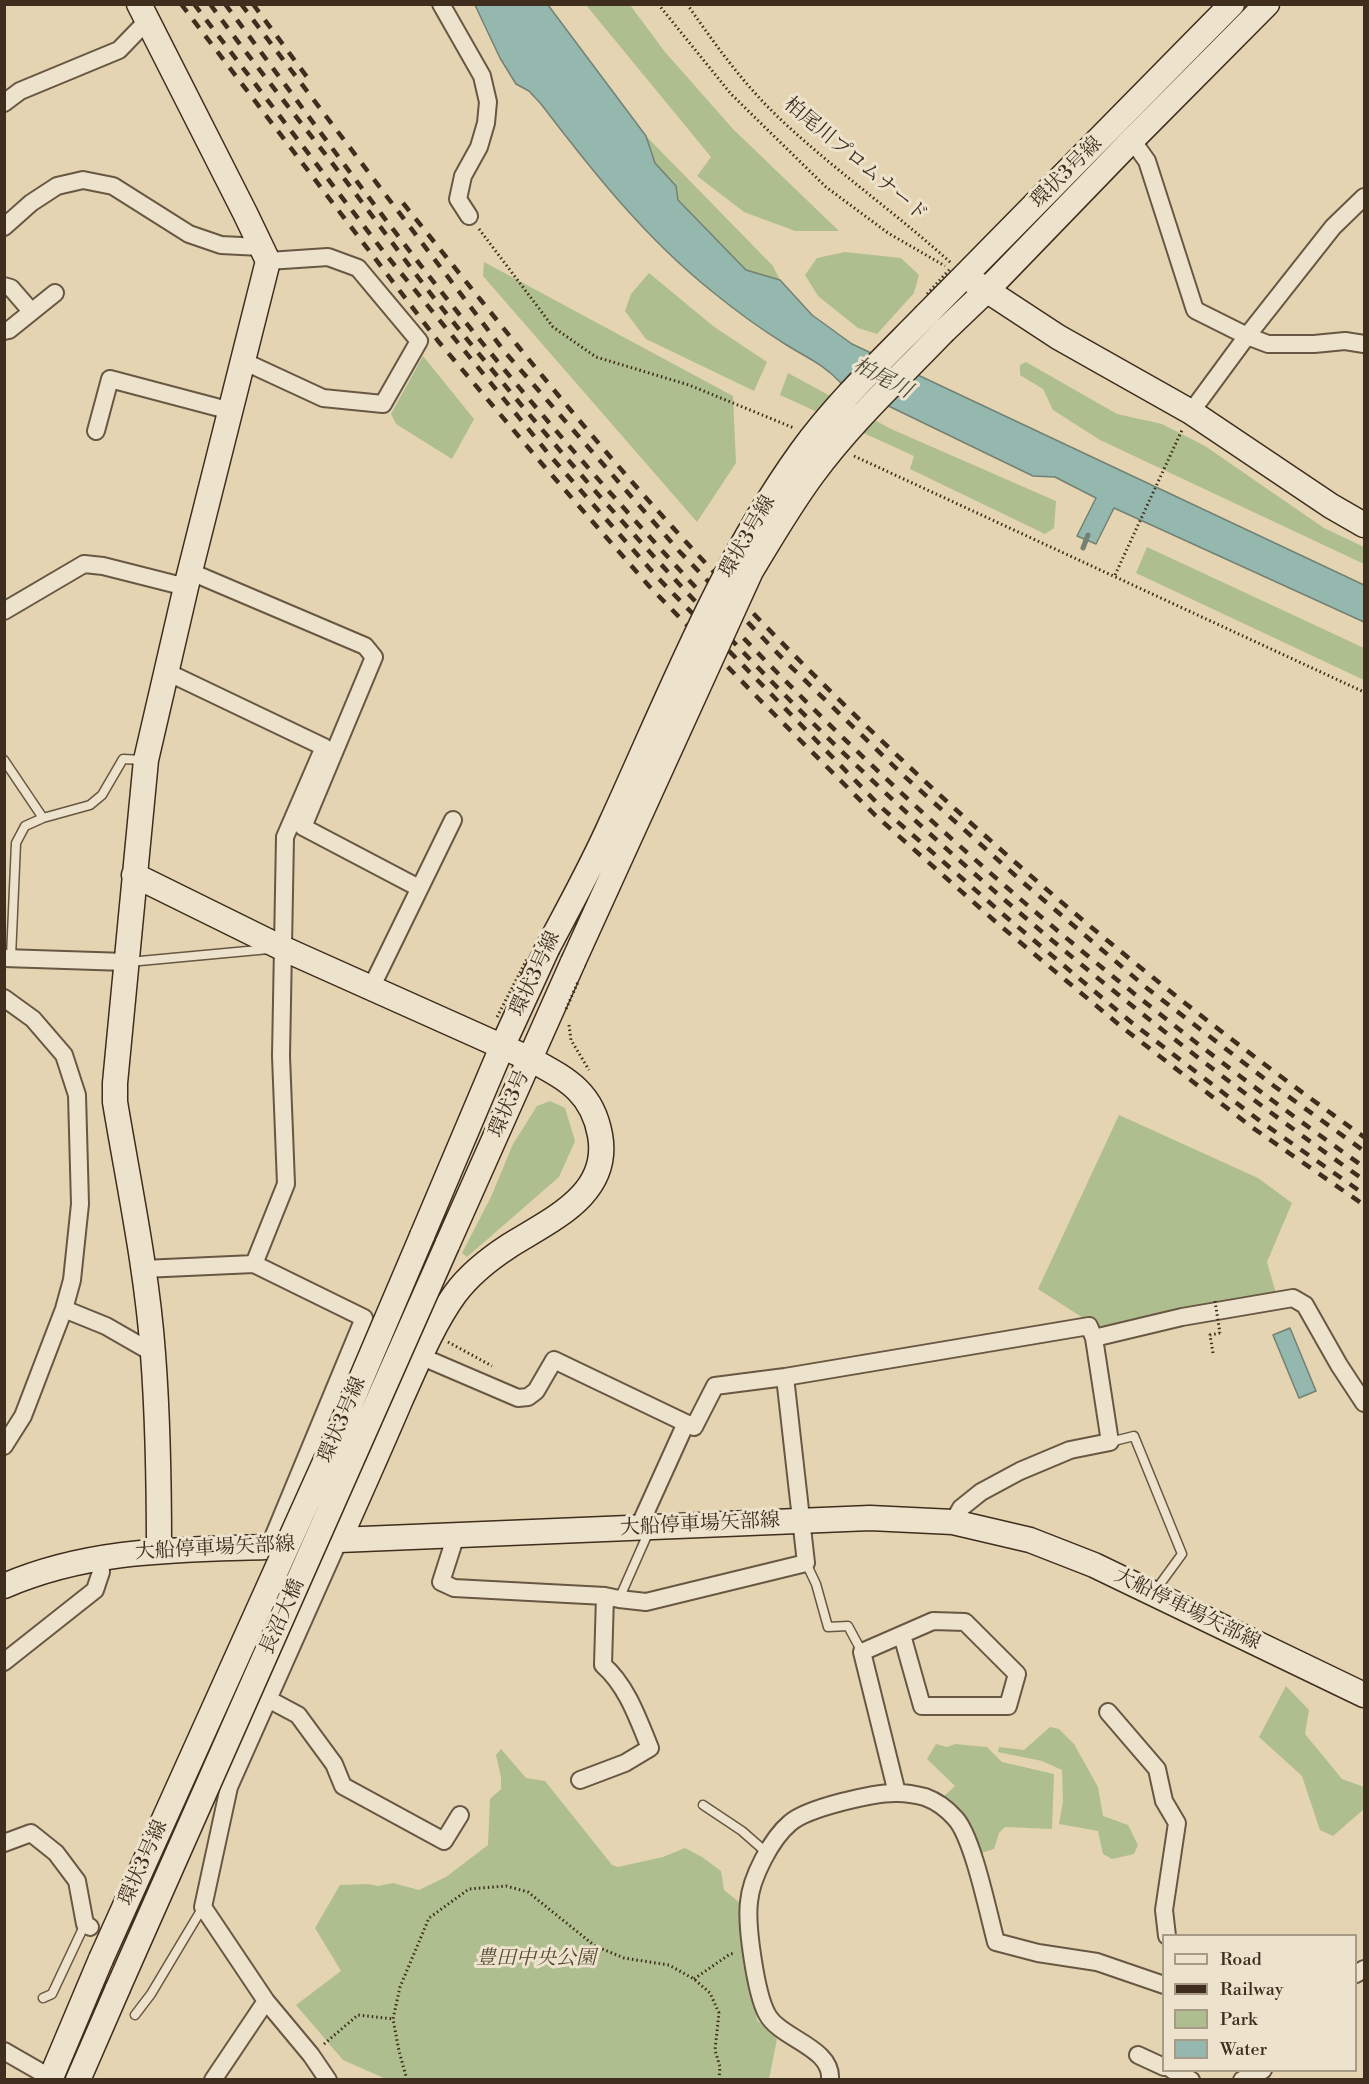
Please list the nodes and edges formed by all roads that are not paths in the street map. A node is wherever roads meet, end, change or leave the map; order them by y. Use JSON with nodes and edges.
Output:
{"nodes":[{"id":1,"x":441,"y":4,"type":"edge"},
{"id":2,"x":1232,"y":4,"type":"edge"},
{"id":3,"x":1267,"y":4,"type":"edge"},
{"id":4,"x":143,"y":13,"type":"edge"},
{"id":5,"x":4,"y":104,"type":"edge"},
{"id":6,"x":1132,"y":140,"type":"junction"},
{"id":7,"x":1365,"y":197,"type":"edge"},
{"id":8,"x":469,"y":216,"type":"road end"},
{"id":9,"x":4,"y":227,"type":"edge"},
{"id":10,"x":265,"y":254,"type":"junction"},
{"id":11,"x":965,"y":276,"type":"junction"},
{"id":12,"x":4,"y":286,"type":"edge"},
{"id":13,"x":987,"y":290,"type":"junction"},
{"id":14,"x":55,"y":293,"type":"dead end"},
{"id":15,"x":31,"y":311,"type":"junction"},
{"id":16,"x":4,"y":331,"type":"edge"},
{"id":17,"x":1247,"y":336,"type":"junction"},
{"id":18,"x":1365,"y":344,"type":"edge"},
{"id":19,"x":243,"y":361,"type":"junction"},
{"id":20,"x":231,"y":411,"type":"junction"},
{"id":21,"x":1191,"y":412,"type":"junction"},
{"id":22,"x":96,"y":431,"type":"dead end"},
{"id":23,"x":1365,"y":525,"type":"edge"},
{"id":24,"x":189,"y":579,"type":"junction"},
{"id":25,"x":4,"y":611,"type":"edge"},
{"id":26,"x":167,"y":672,"type":"junction"},
{"id":27,"x":4,"y":760,"type":"edge"},
{"id":28,"x":146,"y":760,"type":"junction"},
{"id":29,"x":43,"y":818,"type":"junction"},
{"id":30,"x":453,"y":820,"type":"dead end"},
{"id":31,"x":134,"y":875,"type":"junction"},
{"id":32,"x":419,"y":888,"type":"junction"},
{"id":33,"x":282,"y":948,"type":"junction"},
{"id":34,"x":8,"y":957,"type":"edge"},
{"id":35,"x":126,"y":962,"type":"junction"},
{"id":36,"x":573,"y":962,"type":"joint"},
{"id":37,"x":371,"y":987,"type":"junction"},
{"id":38,"x":4,"y":998,"type":"edge"},
{"id":39,"x":502,"y":1047,"type":"junction"},
{"id":40,"x":530,"y":1059,"type":"junction"},
{"id":41,"x":447,"y":1245,"type":"joint"},
{"id":42,"x":254,"y":1264,"type":"junction"},
{"id":43,"x":143,"y":1269,"type":"junction"},
{"id":44,"x":64,"y":1309,"type":"junction"},
{"id":45,"x":1094,"y":1338,"type":"junction"},
{"id":46,"x":153,"y":1353,"type":"junction"},
{"id":47,"x":420,"y":1356,"type":"junction"},
{"id":48,"x":785,"y":1377,"type":"junction"},
{"id":49,"x":1365,"y":1403,"type":"edge"},
{"id":50,"x":686,"y":1423,"type":"junction"},
{"id":51,"x":1110,"y":1442,"type":"junction"},
{"id":52,"x":4,"y":1446,"type":"edge"},
{"id":53,"x":802,"y":1520,"type":"junction"},
{"id":54,"x":953,"y":1522,"type":"junction"},
{"id":55,"x":644,"y":1528,"type":"junction"},
{"id":56,"x":456,"y":1535,"type":"junction"},
{"id":57,"x":339,"y":1540,"type":"junction"},
{"id":58,"x":269,"y":1547,"type":"junction"},
{"id":59,"x":159,"y":1550,"type":"junction"},
{"id":60,"x":100,"y":1558,"type":"junction"},
{"id":61,"x":806,"y":1563,"type":"junction"},
{"id":62,"x":4,"y":1586,"type":"edge"},
{"id":63,"x":1153,"y":1593,"type":"junction"},
{"id":64,"x":612,"y":1597,"type":"junction"},
{"id":65,"x":902,"y":1635,"type":"junction"},
{"id":66,"x":862,"y":1652,"type":"junction"},
{"id":67,"x":4,"y":1662,"type":"edge"},
{"id":68,"x":1365,"y":1695,"type":"edge"},
{"id":69,"x":268,"y":1699,"type":"junction"},
{"id":70,"x":1108,"y":1712,"type":"dead end"},
{"id":71,"x":579,"y":1780,"type":"dead end"},
{"id":72,"x":897,"y":1793,"type":"junction"},
{"id":73,"x":703,"y":1805,"type":"dead end"},
{"id":74,"x":460,"y":1815,"type":"dead end"},
{"id":75,"x":4,"y":1842,"type":"edge"},
{"id":76,"x":767,"y":1853,"type":"junction"},
{"id":77,"x":203,"y":1907,"type":"junction"},
{"id":78,"x":88,"y":1925,"type":"joint"},
{"id":79,"x":1167,"y":1934,"type":"edge"},
{"id":80,"x":1162,"y":1984,"type":"edge"},
{"id":81,"x":43,"y":1998,"type":"dead end"},
{"id":82,"x":266,"y":2001,"type":"junction"},
{"id":83,"x":135,"y":2015,"type":"dead end"},
{"id":84,"x":4,"y":2051,"type":"edge"},
{"id":85,"x":1138,"y":2055,"type":"dead end"},
{"id":86,"x":1162,"y":2066,"type":"edge"},
{"id":87,"x":1176,"y":2072,"type":"edge"},
{"id":88,"x":1259,"y":2072,"type":"edge"},
{"id":89,"x":52,"y":2079,"type":"edge"},
{"id":90,"x":78,"y":2079,"type":"edge"},
{"id":91,"x":213,"y":2079,"type":"edge"},
{"id":92,"x":328,"y":2079,"type":"edge"},
{"id":93,"x":830,"y":2079,"type":"edge"},
{"id":94,"x":1191,"y":2079,"type":"edge"},
{"id":95,"x":1242,"y":2079,"type":"edge"}],
"edges":[{"from":1,"to":8,"type":"street"},
{"from":2,"to":11,"type":"street","name":"環状3号線"},
{"from":3,"to":6,"type":"street","name":"環状3号線"},
{"from":4,"to":5,"type":"street"},
{"from":4,"to":10,"type":"street"},
{"from":6,"to":13,"type":"street","name":"環状3号線"},
{"from":6,"to":17,"type":"street"},
{"from":7,"to":17,"type":"street"},
{"from":9,"to":10,"type":"street"},
{"from":10,"to":19,"type":"street"},
{"from":10,"to":19,"type":"street"},
{"from":11,"to":13,"type":"street"},
{"from":11,"to":39,"type":"street","name":"環状3号線","bridge":true},
{"from":12,"to":15,"type":"street"},
{"from":13,"to":21,"type":"street"},
{"from":13,"to":36,"type":"street","name":"環状3号線","bridge":true},
{"from":14,"to":15,"type":"street"},
{"from":15,"to":16,"type":"street"},
{"from":17,"to":18,"type":"street"},
{"from":17,"to":21,"type":"street"},
{"from":19,"to":20,"type":"street"},
{"from":20,"to":22,"type":"street"},
{"from":20,"to":24,"type":"street"},
{"from":21,"to":23,"type":"street"},
{"from":24,"to":25,"type":"street"},
{"from":24,"to":26,"type":"street"},
{"from":24,"to":32,"type":"street"},
{"from":26,"to":28,"type":"street"},
{"from":26,"to":33,"type":"street"},
{"from":27,"to":29,"type":"lane"},
{"from":28,"to":29,"type":"lane"},
{"from":28,"to":31,"type":"street"},
{"from":29,"to":34,"type":"lane"},
{"from":30,"to":32,"type":"street"},
{"from":31,"to":33,"type":"street"},
{"from":31,"to":35,"type":"street"},
{"from":32,"to":37,"type":"street"},
{"from":33,"to":35,"type":"lane"},
{"from":33,"to":37,"type":"street"},
{"from":33,"to":42,"type":"street"},
{"from":34,"to":35,"type":"street"},
{"from":35,"to":43,"type":"street"},
{"from":36,"to":40,"type":"street","name":"環状3号"},
{"from":37,"to":39,"type":"street"},
{"from":38,"to":44,"type":"street"},
{"from":39,"to":40,"type":"street"},
{"from":39,"to":89,"type":"street","name":"環状3号線","bridge":true},
{"from":40,"to":41,"type":"street","name":"環状3号"},
{"from":40,"to":47,"type":"street"},
{"from":41,"to":90,"type":"street","name":"長沼大橋","bridge":true},
{"from":42,"to":43,"type":"street"},
{"from":42,"to":58,"type":"street"},
{"from":43,"to":46,"type":"street"},
{"from":44,"to":46,"type":"street"},
{"from":44,"to":52,"type":"street"},
{"from":45,"to":48,"type":"street"},
{"from":45,"to":49,"type":"street"},
{"from":45,"to":51,"type":"street"},
{"from":46,"to":59,"type":"street"},
{"from":47,"to":50,"type":"street"},
{"from":47,"to":57,"type":"street"},
{"from":48,"to":50,"type":"street"},
{"from":48,"to":53,"type":"street"},
{"from":50,"to":55,"type":"street"},
{"from":51,"to":54,"type":"street"},
{"from":51,"to":63,"type":"lane"},
{"from":53,"to":54,"type":"street","name":"大船停車場矢部線"},
{"from":53,"to":55,"type":"street","name":"大船停車場矢部線"},
{"from":53,"to":61,"type":"street"},
{"from":54,"to":63,"type":"street","name":"大船停車場矢部線"},
{"from":55,"to":56,"type":"street","name":"大船停車場矢部線"},
{"from":55,"to":64,"type":"lane"},
{"from":56,"to":57,"type":"street","name":"大船停車場矢部線"},
{"from":56,"to":64,"type":"street"},
{"from":57,"to":58,"type":"street","name":"大船停車場矢部線"},
{"from":57,"to":69,"type":"street"},
{"from":58,"to":59,"type":"street","name":"大船停車場矢部線"},
{"from":59,"to":60,"type":"street","name":"大船停車場矢部線"},
{"from":60,"to":62,"type":"street","name":"大船停車場矢部線"},
{"from":60,"to":67,"type":"street"},
{"from":61,"to":64,"type":"street"},
{"from":61,"to":66,"type":"lane"},
{"from":63,"to":68,"type":"street","name":"大船停車場矢部線"},
{"from":64,"to":71,"type":"street"},
{"from":65,"to":65,"type":"street"},
{"from":65,"to":66,"type":"street"},
{"from":66,"to":72,"type":"street"},
{"from":69,"to":74,"type":"street"},
{"from":69,"to":77,"type":"street"},
{"from":70,"to":79,"type":"street"},
{"from":72,"to":76,"type":"street"},
{"from":72,"to":80,"type":"street"},
{"from":73,"to":76,"type":"lane"},
{"from":75,"to":78,"type":"street"},
{"from":76,"to":93,"type":"street"},
{"from":77,"to":82,"type":"street"},
{"from":77,"to":83,"type":"lane"},
{"from":78,"to":81,"type":"lane"},
{"from":82,"to":91,"type":"street"},
{"from":82,"to":92,"type":"street"},
{"from":84,"to":89,"type":"street"},
{"from":85,"to":86,"type":"street"},
{"from":87,"to":94,"type":"street"},
{"from":88,"to":95,"type":"street"}]}
